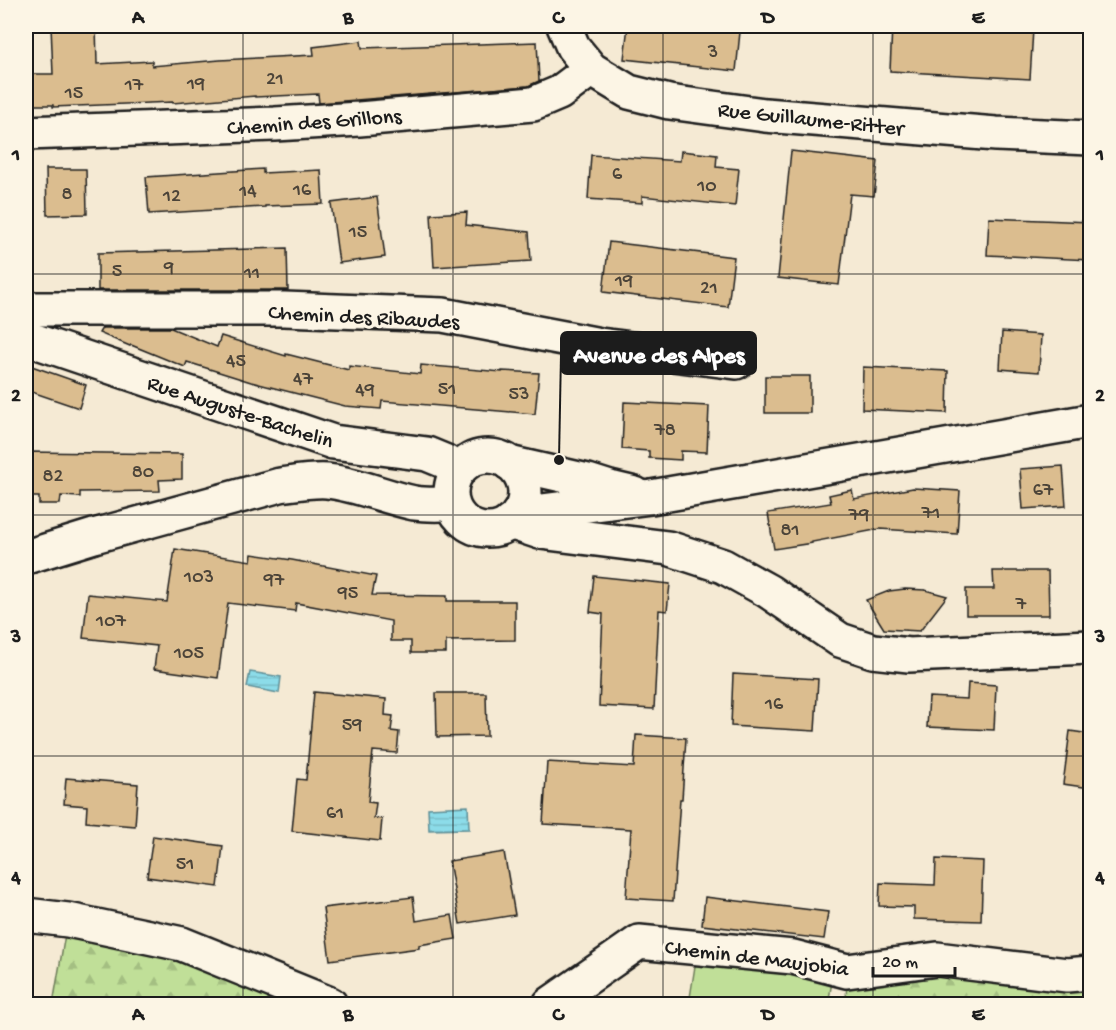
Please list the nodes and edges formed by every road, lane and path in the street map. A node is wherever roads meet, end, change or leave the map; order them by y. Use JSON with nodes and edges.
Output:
{"nodes":[{"id":1,"x":564,"y":26,"type":"edge"},
{"id":2,"x":591,"y":69,"type":"junction"},
{"id":3,"x":26,"y":133,"type":"edge"},
{"id":4,"x":1090,"y":138,"type":"edge"},
{"id":5,"x":26,"y":309,"type":"edge"},
{"id":6,"x":26,"y":338,"type":"edge"},
{"id":7,"x":736,"y":362,"type":"dead end"},
{"id":8,"x":1090,"y":421,"type":"edge"},
{"id":9,"x":509,"y":463,"type":"junction"},
{"id":10,"x":459,"y":470,"type":"junction"},
{"id":11,"x":651,"y":497,"type":"junction"},
{"id":12,"x":452,"y":504,"type":"junction"},
{"id":13,"x":514,"y":518,"type":"junction"},
{"id":14,"x":26,"y":558,"type":"edge"},
{"id":15,"x":1090,"y":647,"type":"edge"},
{"id":16,"x":26,"y":915,"type":"edge"},
{"id":17,"x":1090,"y":973,"type":"edge"},
{"id":18,"x":330,"y":1005,"type":"edge"},
{"id":19,"x":550,"y":1005,"type":"edge"}],
"edges":[{"from":1,"to":2,"type":"street","name":"Rue Guillaume-Ritter"},
{"from":2,"to":3,"type":"street","name":"Chemin des Grillons"},
{"from":2,"to":4,"type":"street","name":"Rue Guillaume-Ritter"},
{"from":5,"to":7,"type":"street","name":"Chemin des Ribaudes"},
{"from":6,"to":10,"type":"street","name":"Rue Auguste-Bachelin"},
{"from":8,"to":11,"type":"street"},
{"from":9,"to":10,"type":"street"},
{"from":9,"to":11,"type":"street"},
{"from":9,"to":13,"type":"street"},
{"from":10,"to":12,"type":"street"},
{"from":11,"to":13,"type":"street"},
{"from":12,"to":13,"type":"street"},
{"from":12,"to":14,"type":"street"},
{"from":13,"to":15,"type":"street"},
{"from":16,"to":18,"type":"street"},
{"from":17,"to":19,"type":"street","name":"Chemin de Maujobia"}]}
